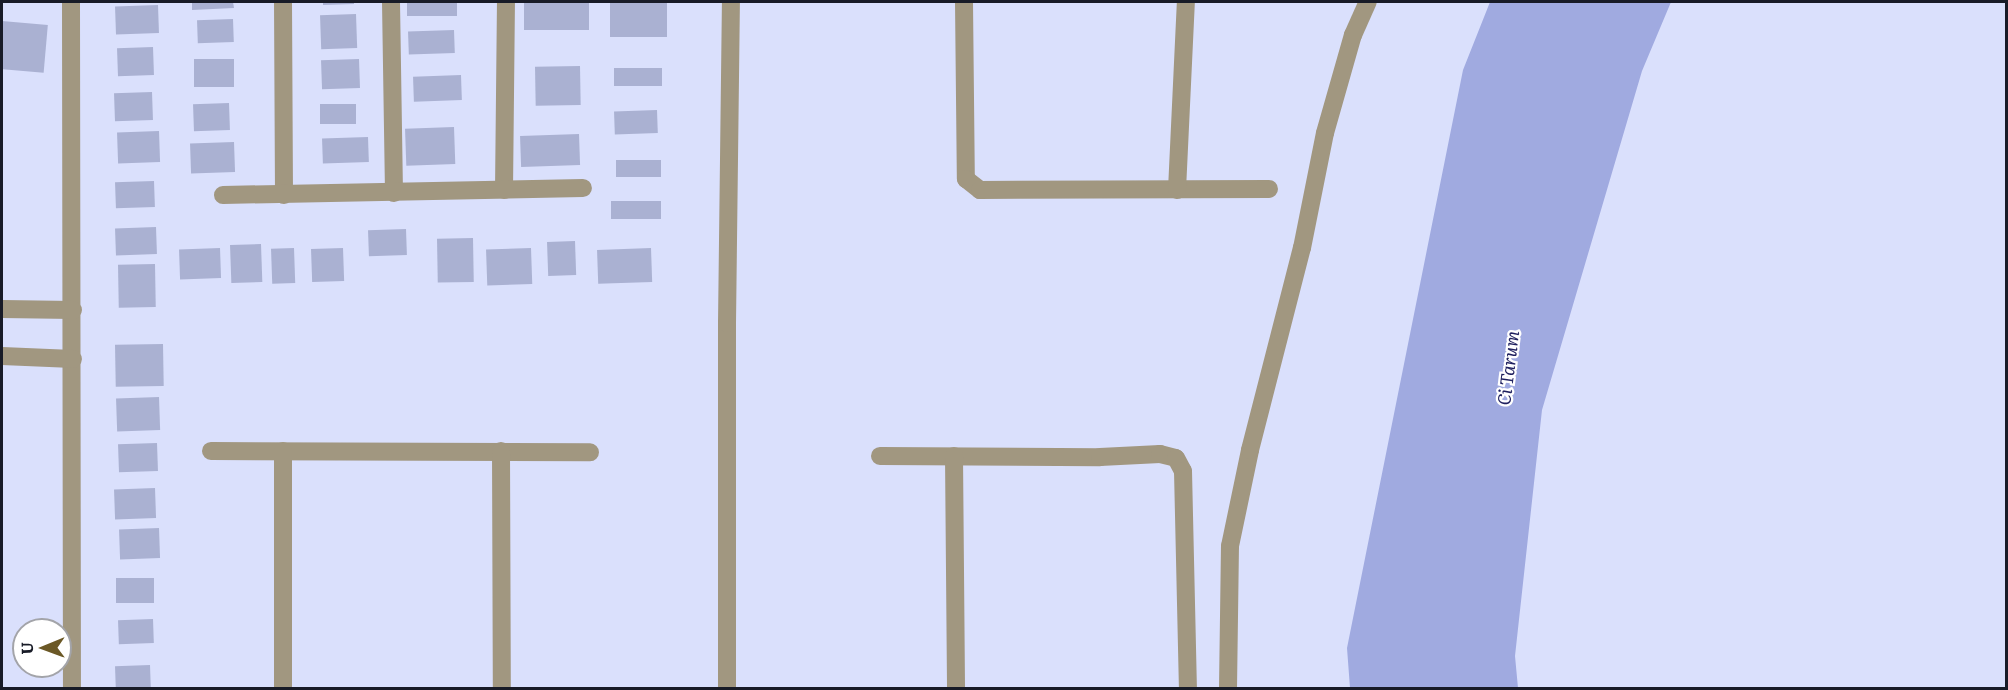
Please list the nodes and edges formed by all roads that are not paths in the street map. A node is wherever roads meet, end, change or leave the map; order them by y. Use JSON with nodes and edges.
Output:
{"nodes":[{"id":1,"x":71,"y":2,"type":"edge"},
{"id":2,"x":283,"y":2,"type":"edge"},
{"id":3,"x":391,"y":2,"type":"edge"},
{"id":4,"x":506,"y":2,"type":"edge"},
{"id":5,"x":731,"y":2,"type":"edge"},
{"id":6,"x":964,"y":2,"type":"edge"},
{"id":7,"x":1186,"y":2,"type":"edge"},
{"id":8,"x":1368,"y":2,"type":"edge"},
{"id":9,"x":583,"y":188,"type":"dead end"},
{"id":10,"x":1269,"y":189,"type":"dead end"},
{"id":11,"x":504,"y":190,"type":"junction"},
{"id":12,"x":1177,"y":190,"type":"junction"},
{"id":13,"x":394,"y":193,"type":"junction"},
{"id":14,"x":223,"y":195,"type":"dead end"},
{"id":15,"x":284,"y":195,"type":"junction"},
{"id":16,"x":2,"y":309,"type":"edge"},
{"id":17,"x":73,"y":310,"type":"junction"},
{"id":18,"x":2,"y":356,"type":"edge"},
{"id":19,"x":73,"y":359,"type":"junction"},
{"id":20,"x":211,"y":451,"type":"dead end"},
{"id":21,"x":282,"y":451,"type":"junction"},
{"id":22,"x":501,"y":451,"type":"junction"},
{"id":23,"x":590,"y":452,"type":"dead end"},
{"id":24,"x":880,"y":456,"type":"dead end"},
{"id":25,"x":954,"y":456,"type":"junction"},
{"id":26,"x":72,"y":688,"type":"edge"},
{"id":27,"x":283,"y":688,"type":"edge"},
{"id":28,"x":502,"y":688,"type":"edge"},
{"id":29,"x":727,"y":688,"type":"edge"},
{"id":30,"x":956,"y":688,"type":"edge"},
{"id":31,"x":1188,"y":688,"type":"edge"},
{"id":32,"x":1228,"y":688,"type":"edge"}],
"edges":[{"from":1,"to":17,"type":"street"},
{"from":2,"to":15,"type":"street"},
{"from":3,"to":13,"type":"street"},
{"from":4,"to":11,"type":"street"},
{"from":5,"to":29,"type":"street"},
{"from":6,"to":12,"type":"street"},
{"from":7,"to":12,"type":"street"},
{"from":8,"to":32,"type":"street"},
{"from":9,"to":11,"type":"street"},
{"from":10,"to":12,"type":"street"},
{"from":11,"to":13,"type":"street"},
{"from":13,"to":15,"type":"street"},
{"from":14,"to":15,"type":"street"},
{"from":16,"to":17,"type":"street"},
{"from":17,"to":19,"type":"street"},
{"from":18,"to":19,"type":"street"},
{"from":19,"to":26,"type":"street"},
{"from":20,"to":21,"type":"street"},
{"from":21,"to":22,"type":"street"},
{"from":21,"to":27,"type":"street"},
{"from":22,"to":23,"type":"street"},
{"from":22,"to":28,"type":"street"},
{"from":24,"to":25,"type":"street"},
{"from":25,"to":30,"type":"street"},
{"from":25,"to":31,"type":"street"}]}
